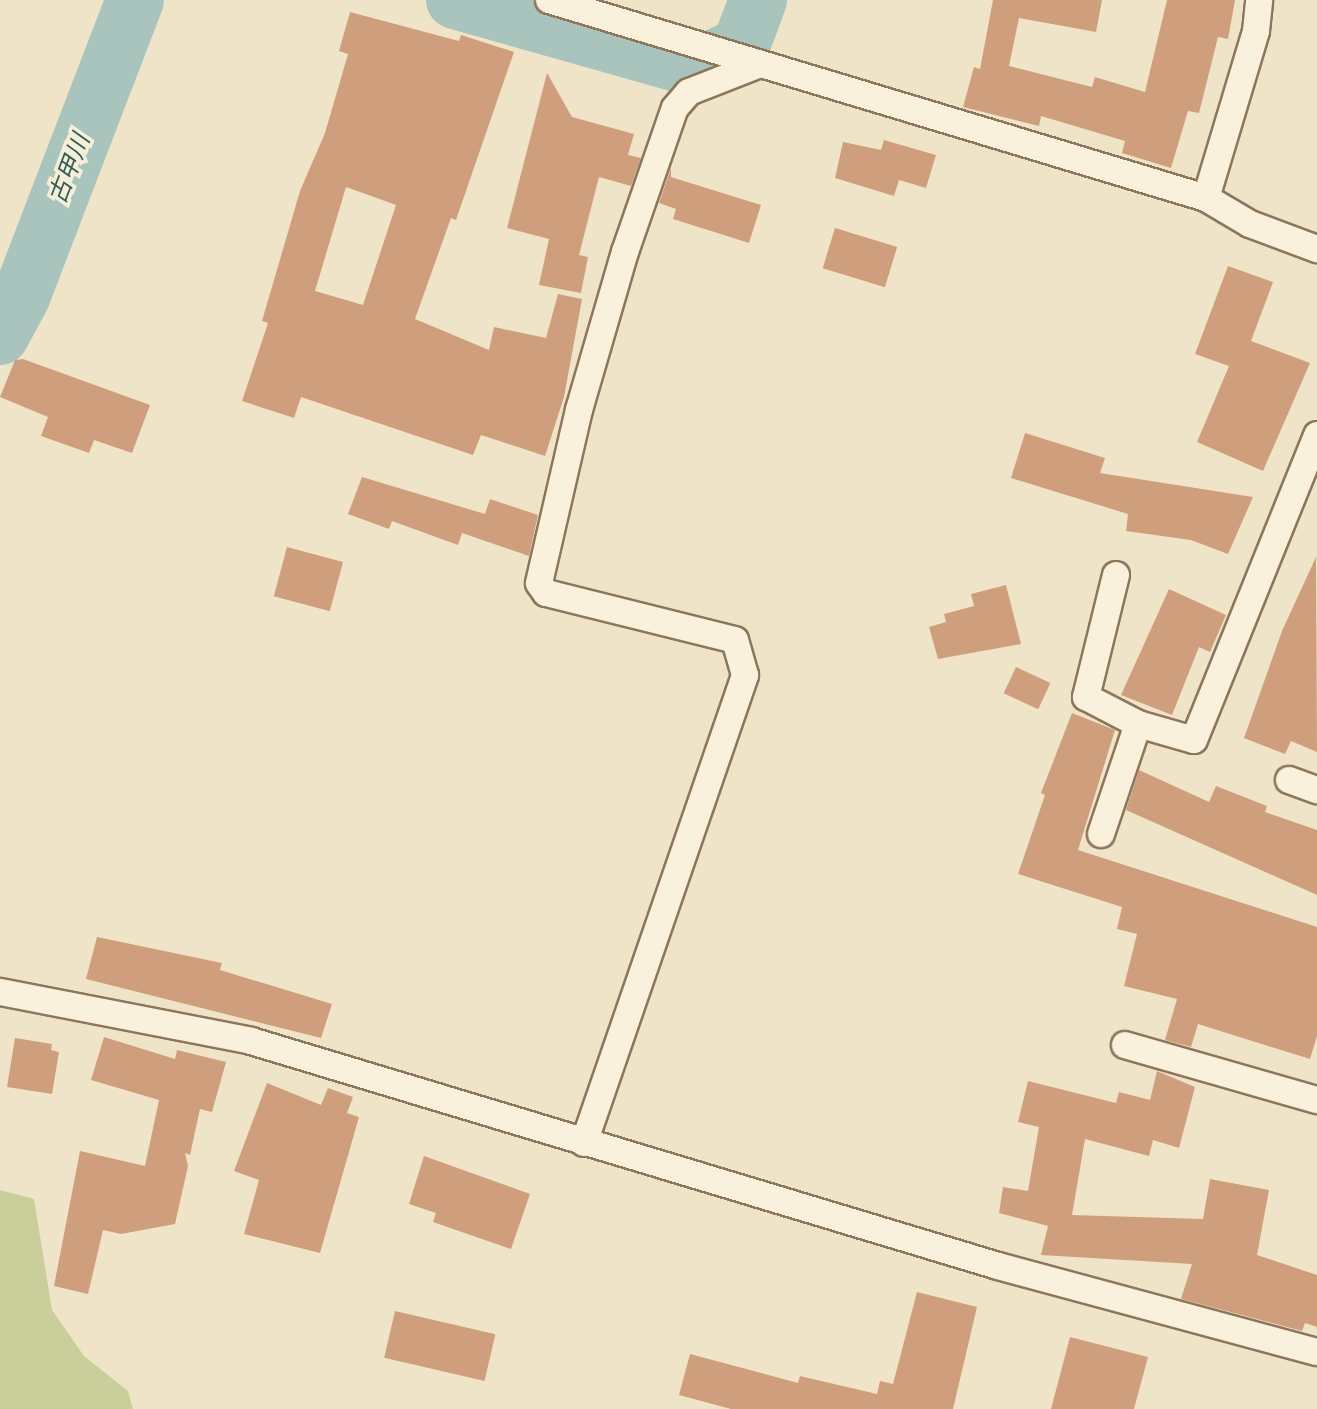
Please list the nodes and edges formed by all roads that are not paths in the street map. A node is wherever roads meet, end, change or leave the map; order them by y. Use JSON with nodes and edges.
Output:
{"nodes":[{"id":1,"x":549,"y":0,"type":"edge"},
{"id":2,"x":1259,"y":0,"type":"edge"},
{"id":3,"x":758,"y":65,"type":"junction"},
{"id":4,"x":1206,"y":198,"type":"junction"},
{"id":5,"x":1317,"y":249,"type":"edge"},
{"id":6,"x":1317,"y":435,"type":"edge"},
{"id":7,"x":1116,"y":575,"type":"dead end"},
{"id":8,"x":1138,"y":724,"type":"junction"},
{"id":9,"x":1289,"y":780,"type":"dead end"},
{"id":10,"x":1317,"y":790,"type":"edge"},
{"id":11,"x":1101,"y":834,"type":"dead end"},
{"id":12,"x":0,"y":992,"type":"edge"},
{"id":13,"x":1125,"y":1045,"type":"dead end"},
{"id":14,"x":1317,"y":1100,"type":"edge"},
{"id":15,"x":584,"y":1143,"type":"junction"},
{"id":16,"x":1317,"y":1352,"type":"edge"}],
"edges":[{"from":1,"to":3,"type":"street"},
{"from":2,"to":4,"type":"street"},
{"from":3,"to":4,"type":"street"},
{"from":3,"to":15,"type":"street"},
{"from":4,"to":5,"type":"street"},
{"from":6,"to":8,"type":"street"},
{"from":7,"to":8,"type":"street"},
{"from":8,"to":11,"type":"street"},
{"from":9,"to":10,"type":"street"},
{"from":12,"to":15,"type":"street"},
{"from":13,"to":14,"type":"street"},
{"from":15,"to":16,"type":"street"}]}
